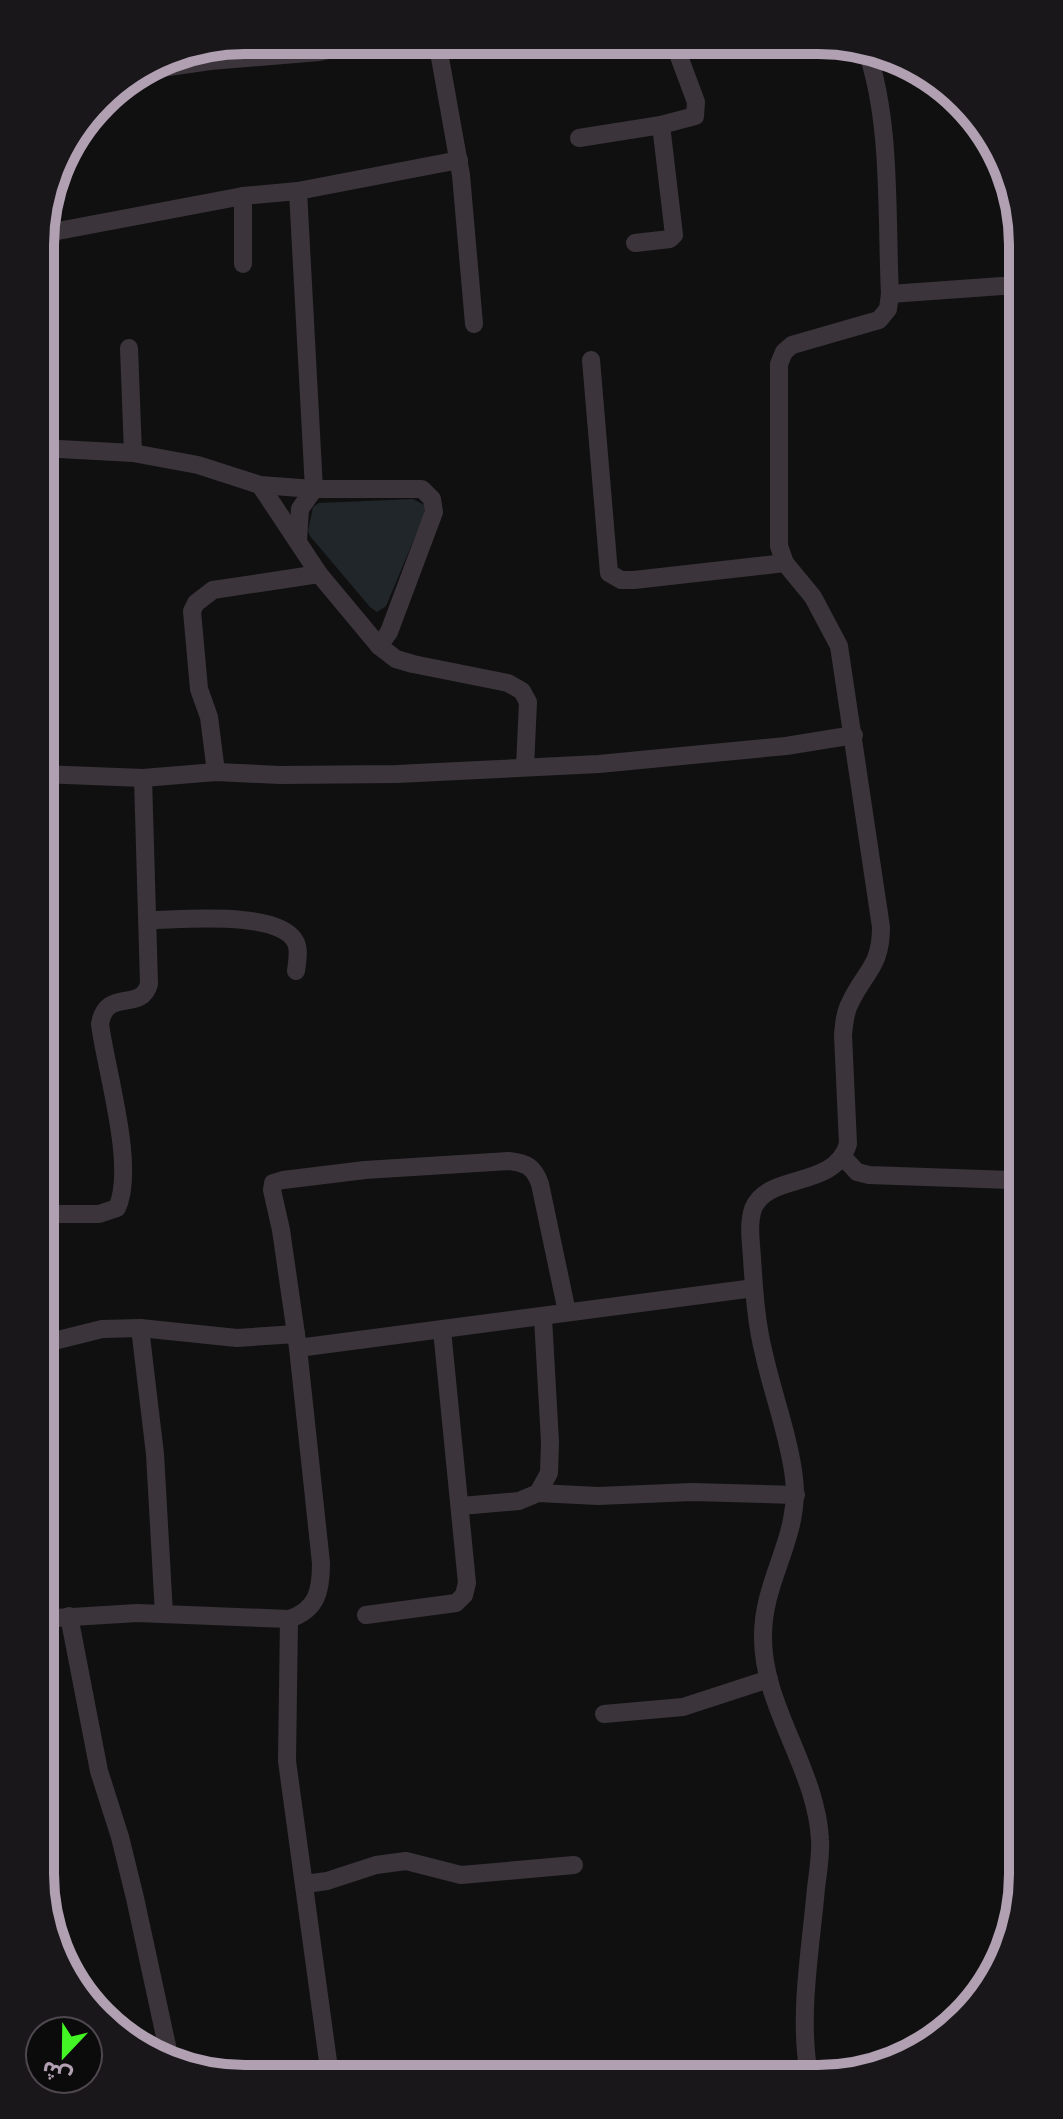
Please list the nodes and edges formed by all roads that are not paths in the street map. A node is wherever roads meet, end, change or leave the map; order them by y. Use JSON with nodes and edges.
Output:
{"nodes":[{"id":1,"x":295,"y":54,"type":"edge"},
{"id":2,"x":439,"y":54,"type":"edge"},
{"id":3,"x":678,"y":54,"type":"edge"},
{"id":4,"x":870,"y":62,"type":"edge"},
{"id":5,"x":181,"y":65,"type":"edge"},
{"id":6,"x":661,"y":125,"type":"junction"},
{"id":7,"x":579,"y":138,"type":"dead end"},
{"id":8,"x":459,"y":160,"type":"junction"},
{"id":9,"x":298,"y":191,"type":"junction"},
{"id":10,"x":243,"y":196,"type":"junction"},
{"id":11,"x":54,"y":232,"type":"edge"},
{"id":12,"x":635,"y":243,"type":"dead end"},
{"id":13,"x":243,"y":264,"type":"dead end"},
{"id":14,"x":1009,"y":286,"type":"edge"},
{"id":15,"x":890,"y":294,"type":"junction"},
{"id":16,"x":474,"y":324,"type":"dead end"},
{"id":17,"x":129,"y":348,"type":"dead end"},
{"id":18,"x":591,"y":360,"type":"dead end"},
{"id":19,"x":54,"y":449,"type":"edge"},
{"id":20,"x":133,"y":453,"type":"junction"},
{"id":21,"x":260,"y":485,"type":"junction"},
{"id":22,"x":314,"y":489,"type":"junction"},
{"id":23,"x":298,"y":540,"type":"junction"},
{"id":24,"x":785,"y":563,"type":"junction"},
{"id":25,"x":319,"y":574,"type":"junction"},
{"id":26,"x":379,"y":646,"type":"junction"},
{"id":27,"x":854,"y":735,"type":"junction"},
{"id":28,"x":525,"y":767,"type":"junction"},
{"id":29,"x":216,"y":772,"type":"junction"},
{"id":30,"x":54,"y":775,"type":"edge"},
{"id":31,"x":143,"y":778,"type":"junction"},
{"id":32,"x":149,"y":920,"type":"junction"},
{"id":33,"x":296,"y":971,"type":"dead end"},
{"id":34,"x":844,"y":1158,"type":"junction"},
{"id":35,"x":1009,"y":1180,"type":"edge"},
{"id":36,"x":54,"y":1214,"type":"edge"},
{"id":37,"x":754,"y":1288,"type":"junction"},
{"id":38,"x":567,"y":1312,"type":"junction"},
{"id":39,"x":543,"y":1318,"type":"junction"},
{"id":40,"x":140,"y":1328,"type":"junction"},
{"id":41,"x":442,"y":1330,"type":"junction"},
{"id":42,"x":54,"y":1340,"type":"edge"},
{"id":43,"x":297,"y":1341,"type":"junction"},
{"id":44,"x":538,"y":1493,"type":"junction"},
{"id":45,"x":796,"y":1495,"type":"junction"},
{"id":46,"x":461,"y":1506,"type":"junction"},
{"id":47,"x":164,"y":1614,"type":"junction"},
{"id":48,"x":366,"y":1615,"type":"dead end"},
{"id":49,"x":69,"y":1616,"type":"junction"},
{"id":50,"x":54,"y":1618,"type":"edge"},
{"id":51,"x":289,"y":1619,"type":"junction"},
{"id":52,"x":769,"y":1679,"type":"junction"},
{"id":53,"x":604,"y":1714,"type":"dead end"},
{"id":54,"x":574,"y":1865,"type":"dead end"},
{"id":55,"x":305,"y":1884,"type":"junction"},
{"id":56,"x":167,"y":2048,"type":"edge"},
{"id":57,"x":328,"y":2065,"type":"edge"},
{"id":58,"x":808,"y":2065,"type":"edge"}],
"edges":[{"from":1,"to":5,"type":"street"},
{"from":2,"to":8,"type":"street"},
{"from":3,"to":6,"type":"street"},
{"from":4,"to":15,"type":"street"},
{"from":6,"to":7,"type":"street"},
{"from":6,"to":12,"type":"street"},
{"from":8,"to":9,"type":"street"},
{"from":8,"to":16,"type":"street"},
{"from":9,"to":10,"type":"street"},
{"from":9,"to":22,"type":"street"},
{"from":10,"to":11,"type":"street"},
{"from":10,"to":13,"type":"street"},
{"from":14,"to":15,"type":"street"},
{"from":15,"to":24,"type":"street"},
{"from":17,"to":20,"type":"street"},
{"from":18,"to":24,"type":"street"},
{"from":19,"to":20,"type":"street"},
{"from":20,"to":21,"type":"street"},
{"from":21,"to":22,"type":"street"},
{"from":21,"to":23,"type":"street"},
{"from":22,"to":23,"type":"street"},
{"from":22,"to":26,"type":"street"},
{"from":23,"to":25,"type":"street"},
{"from":24,"to":27,"type":"street"},
{"from":25,"to":26,"type":"street"},
{"from":25,"to":29,"type":"street"},
{"from":26,"to":28,"type":"street"},
{"from":27,"to":28,"type":"street"},
{"from":27,"to":34,"type":"street"},
{"from":28,"to":29,"type":"street"},
{"from":29,"to":31,"type":"street"},
{"from":30,"to":31,"type":"street"},
{"from":31,"to":32,"type":"street"},
{"from":32,"to":33,"type":"street"},
{"from":32,"to":36,"type":"street"},
{"from":34,"to":35,"type":"street"},
{"from":34,"to":37,"type":"street"},
{"from":37,"to":38,"type":"street"},
{"from":37,"to":45,"type":"street"},
{"from":38,"to":39,"type":"street"},
{"from":38,"to":43,"type":"street"},
{"from":39,"to":41,"type":"street"},
{"from":39,"to":44,"type":"street"},
{"from":40,"to":42,"type":"street"},
{"from":40,"to":43,"type":"street"},
{"from":40,"to":47,"type":"street"},
{"from":41,"to":43,"type":"street"},
{"from":41,"to":46,"type":"street"},
{"from":43,"to":51,"type":"street"},
{"from":44,"to":45,"type":"street"},
{"from":44,"to":46,"type":"street"},
{"from":45,"to":52,"type":"street"},
{"from":46,"to":48,"type":"street"},
{"from":47,"to":49,"type":"street"},
{"from":47,"to":51,"type":"street"},
{"from":49,"to":50,"type":"street"},
{"from":49,"to":56,"type":"street"},
{"from":51,"to":55,"type":"street"},
{"from":52,"to":53,"type":"street"},
{"from":52,"to":58,"type":"street"},
{"from":54,"to":55,"type":"street"},
{"from":55,"to":57,"type":"street"}]}
